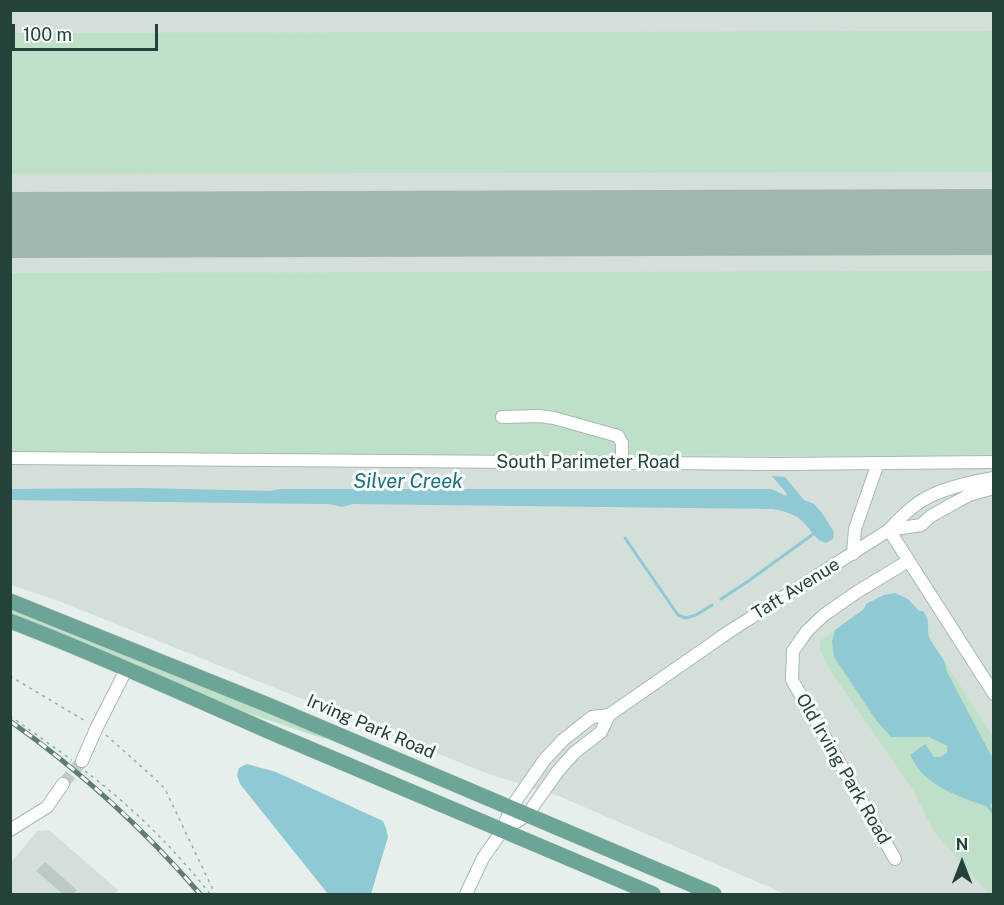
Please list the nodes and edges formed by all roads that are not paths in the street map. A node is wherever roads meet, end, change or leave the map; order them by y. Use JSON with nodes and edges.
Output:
{"nodes":[{"id":1,"x":502,"y":417,"type":"dead end"},
{"id":2,"x":10,"y":458,"type":"edge"},
{"id":3,"x":622,"y":462,"type":"junction"},
{"id":4,"x":993,"y":462,"type":"edge"},
{"id":5,"x":878,"y":463,"type":"junction"},
{"id":6,"x":993,"y":478,"type":"edge"},
{"id":7,"x":993,"y":488,"type":"edge"},
{"id":8,"x":889,"y":530,"type":"junction"},
{"id":9,"x":853,"y":554,"type":"junction"},
{"id":10,"x":908,"y":561,"type":"junction"},
{"id":11,"x":10,"y":601,"type":"edge"},
{"id":12,"x":10,"y":621,"type":"edge"},
{"id":13,"x":126,"y":670,"type":"junction"},
{"id":14,"x":993,"y":694,"type":"edge"},
{"id":15,"x":609,"y":715,"type":"junction"},
{"id":16,"x":78,"y":763,"type":"tunnel mouth"},
{"id":17,"x":63,"y":784,"type":"tunnel mouth"},
{"id":18,"x":511,"y":808,"type":"junction"},
{"id":19,"x":526,"y":815,"type":"junction"},
{"id":20,"x":10,"y":830,"type":"edge"},
{"id":21,"x":502,"y":831,"type":"junction"},
{"id":22,"x":895,"y":859,"type":"dead end"},
{"id":23,"x":466,"y":894,"type":"edge"},
{"id":24,"x":653,"y":894,"type":"edge"},
{"id":25,"x":714,"y":894,"type":"edge"}],
"edges":[{"from":1,"to":3,"type":"street"},
{"from":2,"to":3,"type":"street","name":"South Parimeter Road"},
{"from":3,"to":5,"type":"street","name":"South Parimeter Road"},
{"from":4,"to":5,"type":"street","name":"South Parimeter Road"},
{"from":5,"to":9,"type":"street"},
{"from":6,"to":8,"type":"street"},
{"from":7,"to":8,"type":"street","name":"Taft Avenue"},
{"from":8,"to":9,"type":"street","name":"Taft Avenue"},
{"from":8,"to":10,"type":"street"},
{"from":9,"to":15,"type":"street","name":"Taft Avenue"},
{"from":10,"to":14,"type":"street"},
{"from":10,"to":22,"type":"street","name":"Old Irving Park Road"},
{"from":11,"to":18,"type":"main road","name":"Irving Park Road"},
{"from":12,"to":13,"type":"main road"},
{"from":13,"to":16,"type":"street"},
{"from":13,"to":21,"type":"main road"},
{"from":15,"to":18,"type":"street","name":"Taft Avenue"},
{"from":15,"to":19,"type":"street","name":"Taft Avenue"},
{"from":17,"to":20,"type":"street"},
{"from":18,"to":19,"type":"main road","name":"Irving Park Road"},
{"from":18,"to":21,"type":"street","name":"Taft Avenue"},
{"from":19,"to":21,"type":"street","name":"Taft Avenue"},
{"from":19,"to":25,"type":"main road","name":"Irving Park Road"},
{"from":21,"to":23,"type":"street","name":"Taft Avenue"},
{"from":21,"to":24,"type":"main road"}]}
